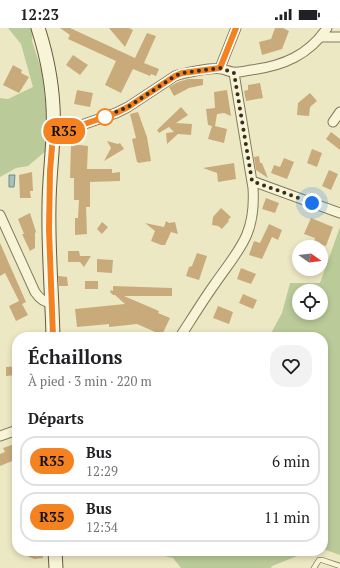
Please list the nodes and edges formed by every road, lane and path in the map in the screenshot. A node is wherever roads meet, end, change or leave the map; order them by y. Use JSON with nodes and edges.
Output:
{"nodes":[{"id":1,"x":38,"y":28,"type":"edge"},
{"id":2,"x":236,"y":28,"type":"edge"},
{"id":3,"x":327,"y":28,"type":"edge"},
{"id":4,"x":322,"y":37,"type":"junction"},
{"id":5,"x":340,"y":37,"type":"edge"},
{"id":6,"x":220,"y":68,"type":"junction"},
{"id":7,"x":234,"y":73,"type":"junction"},
{"id":8,"x":340,"y":112,"type":"edge"},
{"id":9,"x":332,"y":122,"type":"dead end"},
{"id":10,"x":53,"y":135,"type":"junction"},
{"id":11,"x":252,"y":181,"type":"junction"},
{"id":12,"x":340,"y":213,"type":"edge"},
{"id":13,"x":0,"y":215,"type":"edge"},
{"id":14,"x":52,"y":303,"type":"junction"},
{"id":15,"x":53,"y":332,"type":"edge"},
{"id":16,"x":183,"y":332,"type":"edge"},
{"id":17,"x":12,"y":432,"type":"edge"},
{"id":18,"x":0,"y":436,"type":"edge"},
{"id":19,"x":55,"y":556,"type":"edge"},
{"id":20,"x":340,"y":566,"type":"edge"},
{"id":21,"x":56,"y":568,"type":"edge"},
{"id":22,"x":314,"y":568,"type":"edge"}],
"edges":[{"from":1,"to":10,"type":"main road"},
{"from":2,"to":6,"type":"street"},
{"from":3,"to":4,"type":"street"},
{"from":4,"to":5,"type":"street"},
{"from":4,"to":7,"type":"street"},
{"from":6,"to":7,"type":"street"},
{"from":6,"to":10,"type":"street"},
{"from":7,"to":11,"type":"street"},
{"from":8,"to":9,"type":"street"},
{"from":10,"to":14,"type":"main road"},
{"from":11,"to":12,"type":"street"},
{"from":11,"to":16,"type":"street"},
{"from":13,"to":14,"type":"street"},
{"from":14,"to":15,"type":"main road"},
{"from":17,"to":18,"type":"street"},
{"from":19,"to":21,"type":"main road"},
{"from":20,"to":22,"type":"lane"}]}
